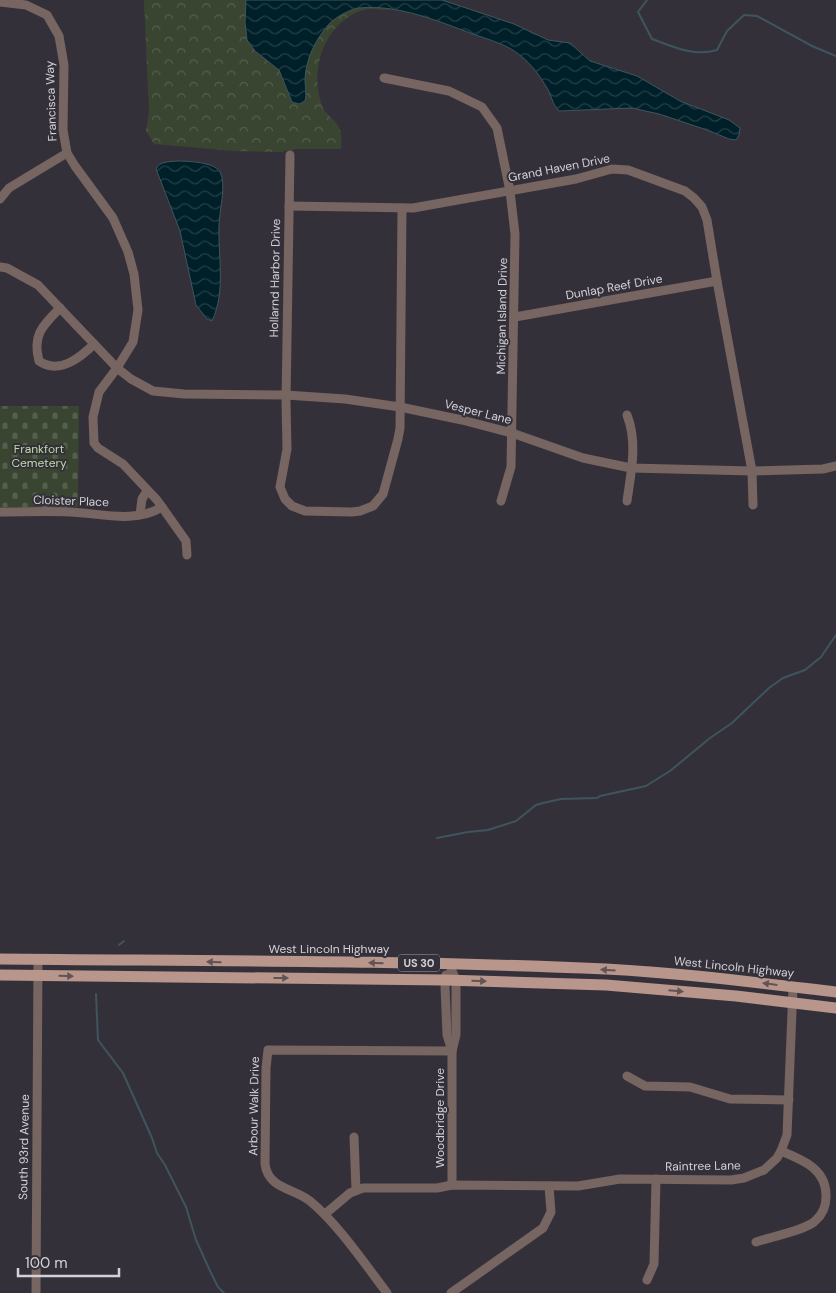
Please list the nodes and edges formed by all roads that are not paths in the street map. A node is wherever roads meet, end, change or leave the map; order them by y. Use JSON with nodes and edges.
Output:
{"nodes":[{"id":1,"x":0,"y":2,"type":"edge"},
{"id":2,"x":384,"y":78,"type":"dead end"},
{"id":3,"x":67,"y":154,"type":"junction"},
{"id":4,"x":290,"y":155,"type":"dead end"},
{"id":5,"x":510,"y":195,"type":"junction"},
{"id":6,"x":0,"y":199,"type":"edge"},
{"id":7,"x":289,"y":206,"type":"junction"},
{"id":8,"x":402,"y":208,"type":"junction"},
{"id":9,"x":0,"y":267,"type":"edge"},
{"id":10,"x":717,"y":282,"type":"junction"},
{"id":11,"x":60,"y":308,"type":"junction"},
{"id":12,"x":515,"y":317,"type":"junction"},
{"id":13,"x":94,"y":344,"type":"junction"},
{"id":14,"x":117,"y":368,"type":"junction"},
{"id":15,"x":286,"y":398,"type":"junction"},
{"id":16,"x":400,"y":407,"type":"junction"},
{"id":17,"x":627,"y":415,"type":"dead end"},
{"id":18,"x":512,"y":433,"type":"junction"},
{"id":19,"x":836,"y":466,"type":"edge"},
{"id":20,"x":631,"y":468,"type":"junction"},
{"id":21,"x":752,"y":472,"type":"junction"},
{"id":22,"x":147,"y":491,"type":"junction"},
{"id":23,"x":501,"y":501,"type":"dead end"},
{"id":24,"x":627,"y":501,"type":"dead end"},
{"id":25,"x":753,"y":505,"type":"dead end"},
{"id":26,"x":162,"y":507,"type":"junction"},
{"id":27,"x":0,"y":512,"type":"edge"},
{"id":28,"x":140,"y":514,"type":"junction"},
{"id":29,"x":187,"y":554,"type":"dead end"},
{"id":30,"x":0,"y":959,"type":"edge"},
{"id":31,"x":38,"y":959,"type":"junction"},
{"id":32,"x":450,"y":964,"type":"junction"},
{"id":33,"x":0,"y":975,"type":"edge"},
{"id":34,"x":38,"y":976,"type":"junction"},
{"id":35,"x":450,"y":980,"type":"junction"},
{"id":36,"x":793,"y":987,"type":"junction"},
{"id":37,"x":836,"y":992,"type":"edge"},
{"id":38,"x":792,"y":1003,"type":"junction"},
{"id":39,"x":836,"y":1008,"type":"edge"},
{"id":40,"x":452,"y":1051,"type":"junction"},
{"id":41,"x":627,"y":1076,"type":"dead end"},
{"id":42,"x":789,"y":1100,"type":"junction"},
{"id":43,"x":354,"y":1137,"type":"dead end"},
{"id":44,"x":781,"y":1151,"type":"junction"},
{"id":45,"x":656,"y":1179,"type":"junction"},
{"id":46,"x":452,"y":1185,"type":"junction"},
{"id":47,"x":549,"y":1186,"type":"junction"},
{"id":48,"x":356,"y":1190,"type":"junction"},
{"id":49,"x":325,"y":1214,"type":"junction"},
{"id":50,"x":756,"y":1242,"type":"dead end"},
{"id":51,"x":647,"y":1280,"type":"dead end"},
{"id":52,"x":36,"y":1293,"type":"edge"},
{"id":53,"x":387,"y":1293,"type":"edge"},
{"id":54,"x":452,"y":1293,"type":"edge"}],
"edges":[{"from":1,"to":3,"type":"street","name":"Francisca Way"},
{"from":2,"to":5,"type":"street","name":"Michigan Island Drive"},
{"from":3,"to":6,"type":"street"},
{"from":3,"to":14,"type":"street","name":"Francisca Way"},
{"from":4,"to":7,"type":"street","name":"Hollarnd Harbor Drive"},
{"from":5,"to":8,"type":"street","name":"Grand Haven Drive"},
{"from":5,"to":10,"type":"street","name":"Grand Haven Drive"},
{"from":5,"to":12,"type":"street","name":"Michigan Island Drive"},
{"from":7,"to":8,"type":"street","name":"Grand Haven Drive"},
{"from":7,"to":15,"type":"street","name":"Hollarnd Harbor Drive"},
{"from":8,"to":16,"type":"street"},
{"from":9,"to":11,"type":"street","name":"Vesper Lane"},
{"from":10,"to":12,"type":"street","name":"Dunlap Reef Drive"},
{"from":10,"to":21,"type":"street","name":"Grand Haven Drive"},
{"from":11,"to":13,"type":"street","name":"Vesper Lane"},
{"from":11,"to":13,"type":"street"},
{"from":12,"to":18,"type":"street","name":"Michigan Island Drive"},
{"from":13,"to":14,"type":"street","name":"Vesper Lane"},
{"from":14,"to":15,"type":"street","name":"Vesper Lane"},
{"from":14,"to":22,"type":"street","name":"Francisca Way"},
{"from":15,"to":16,"type":"street","name":"Vesper Lane"},
{"from":15,"to":16,"type":"street","name":"Hollarnd Harbor Drive"},
{"from":16,"to":18,"type":"street","name":"Vesper Lane"},
{"from":17,"to":20,"type":"street"},
{"from":18,"to":20,"type":"street","name":"Vesper Lane"},
{"from":18,"to":23,"type":"street","name":"Michigan Island Drive"},
{"from":19,"to":21,"type":"street","name":"Vesper Lane"},
{"from":20,"to":21,"type":"street","name":"Vesper Lane"},
{"from":20,"to":24,"type":"street"},
{"from":21,"to":25,"type":"street","name":"Grand Haven Drive"},
{"from":22,"to":26,"type":"street"},
{"from":22,"to":28,"type":"street"},
{"from":26,"to":28,"type":"street","name":"Cloister Place"},
{"from":26,"to":29,"type":"street"},
{"from":27,"to":28,"type":"street","name":"Cloister Place"},
{"from":30,"to":31,"type":"main road","name":"West Lincoln Highway","number":"US 30"},
{"from":32,"to":31,"type":"main road","name":"West Lincoln Highway","number":"US 30","one_way":true},
{"from":31,"to":34,"type":"street","name":"South 93rd Avenue"},
{"from":32,"to":35,"type":"street","name":"Woodbridge Drive"},
{"from":36,"to":32,"type":"main road","name":"West Lincoln Highway","number":"US 30","one_way":true},
{"from":33,"to":34,"type":"main road","number":"US 30"},
{"from":34,"to":35,"type":"main road","number":"US 30","one_way":true},
{"from":34,"to":52,"type":"street","name":"South 93rd Avenue"},
{"from":35,"to":38,"type":"main road","number":"US 30","one_way":true},
{"from":35,"to":40,"type":"street","name":"Woodbridge Drive"},
{"from":36,"to":37,"type":"main road","name":"West Lincoln Highway","number":"US 30"},
{"from":36,"to":38,"type":"street","name":"Raintree Lane"},
{"from":38,"to":39,"type":"main road","number":"US 30"},
{"from":38,"to":42,"type":"street","name":"Raintree Lane"},
{"from":40,"to":46,"type":"street","name":"Woodbridge Drive"},
{"from":40,"to":49,"type":"street","name":"Arbour Walk Drive"},
{"from":41,"to":42,"type":"street"},
{"from":42,"to":44,"type":"street","name":"Raintree Lane"},
{"from":43,"to":48,"type":"street"},
{"from":44,"to":45,"type":"street","name":"Raintree Lane"},
{"from":44,"to":50,"type":"street"},
{"from":45,"to":47,"type":"street","name":"Raintree Lane"},
{"from":45,"to":51,"type":"street"},
{"from":46,"to":47,"type":"street","name":"Raintree Lane"},
{"from":46,"to":48,"type":"street","name":"Raintree Lane"},
{"from":47,"to":54,"type":"street"},
{"from":48,"to":49,"type":"street"},
{"from":49,"to":53,"type":"street","name":"Arbour Walk Drive"}]}
